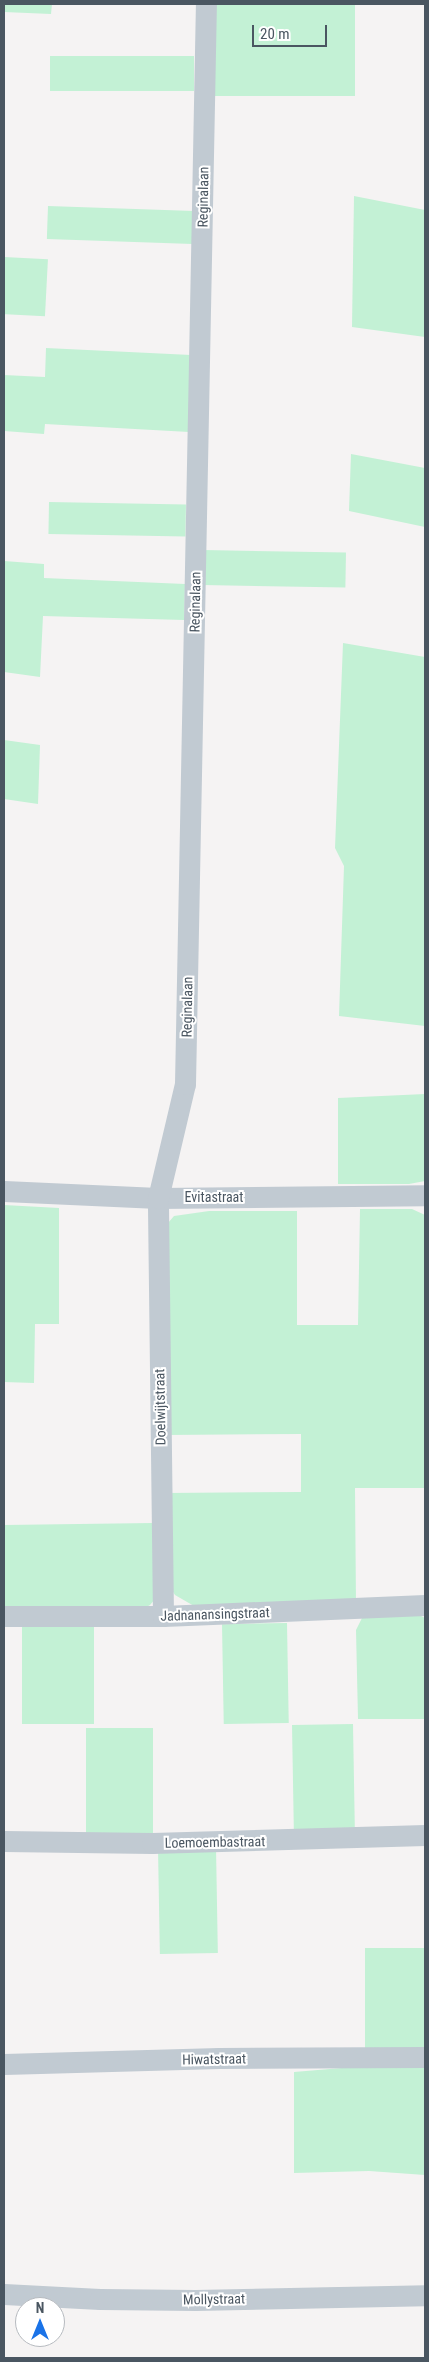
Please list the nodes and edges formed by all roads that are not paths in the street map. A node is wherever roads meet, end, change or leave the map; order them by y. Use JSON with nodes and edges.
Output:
{"nodes":[{"id":1,"x":206,"y":4,"type":"edge"},
{"id":2,"x":4,"y":1191,"type":"edge"},
{"id":3,"x":425,"y":1196,"type":"edge"},
{"id":4,"x":158,"y":1198,"type":"junction"},
{"id":5,"x":425,"y":1605,"type":"edge"},
{"id":6,"x":4,"y":1616,"type":"edge"},
{"id":7,"x":163,"y":1616,"type":"junction"},
{"id":8,"x":425,"y":1835,"type":"edge"},
{"id":9,"x":4,"y":1842,"type":"edge"},
{"id":10,"x":425,"y":2057,"type":"edge"},
{"id":11,"x":4,"y":2064,"type":"edge"},
{"id":12,"x":4,"y":2294,"type":"edge"},
{"id":13,"x":425,"y":2295,"type":"edge"}],
"edges":[{"from":1,"to":4,"type":"street","name":"Reginalaan"},
{"from":2,"to":4,"type":"street","name":"Evitastraat"},
{"from":3,"to":4,"type":"street","name":"Evitastraat"},
{"from":4,"to":7,"type":"street","name":"Doelwijtstraat"},
{"from":5,"to":7,"type":"street","name":"Jadnanansingstraat"},
{"from":6,"to":7,"type":"street","name":"Jadnanansingstraat"},
{"from":8,"to":9,"type":"street","name":"Loemoembastraat"},
{"from":10,"to":11,"type":"street","name":"Hiwatstraat"},
{"from":12,"to":13,"type":"street","name":"Mollystraat"}]}
